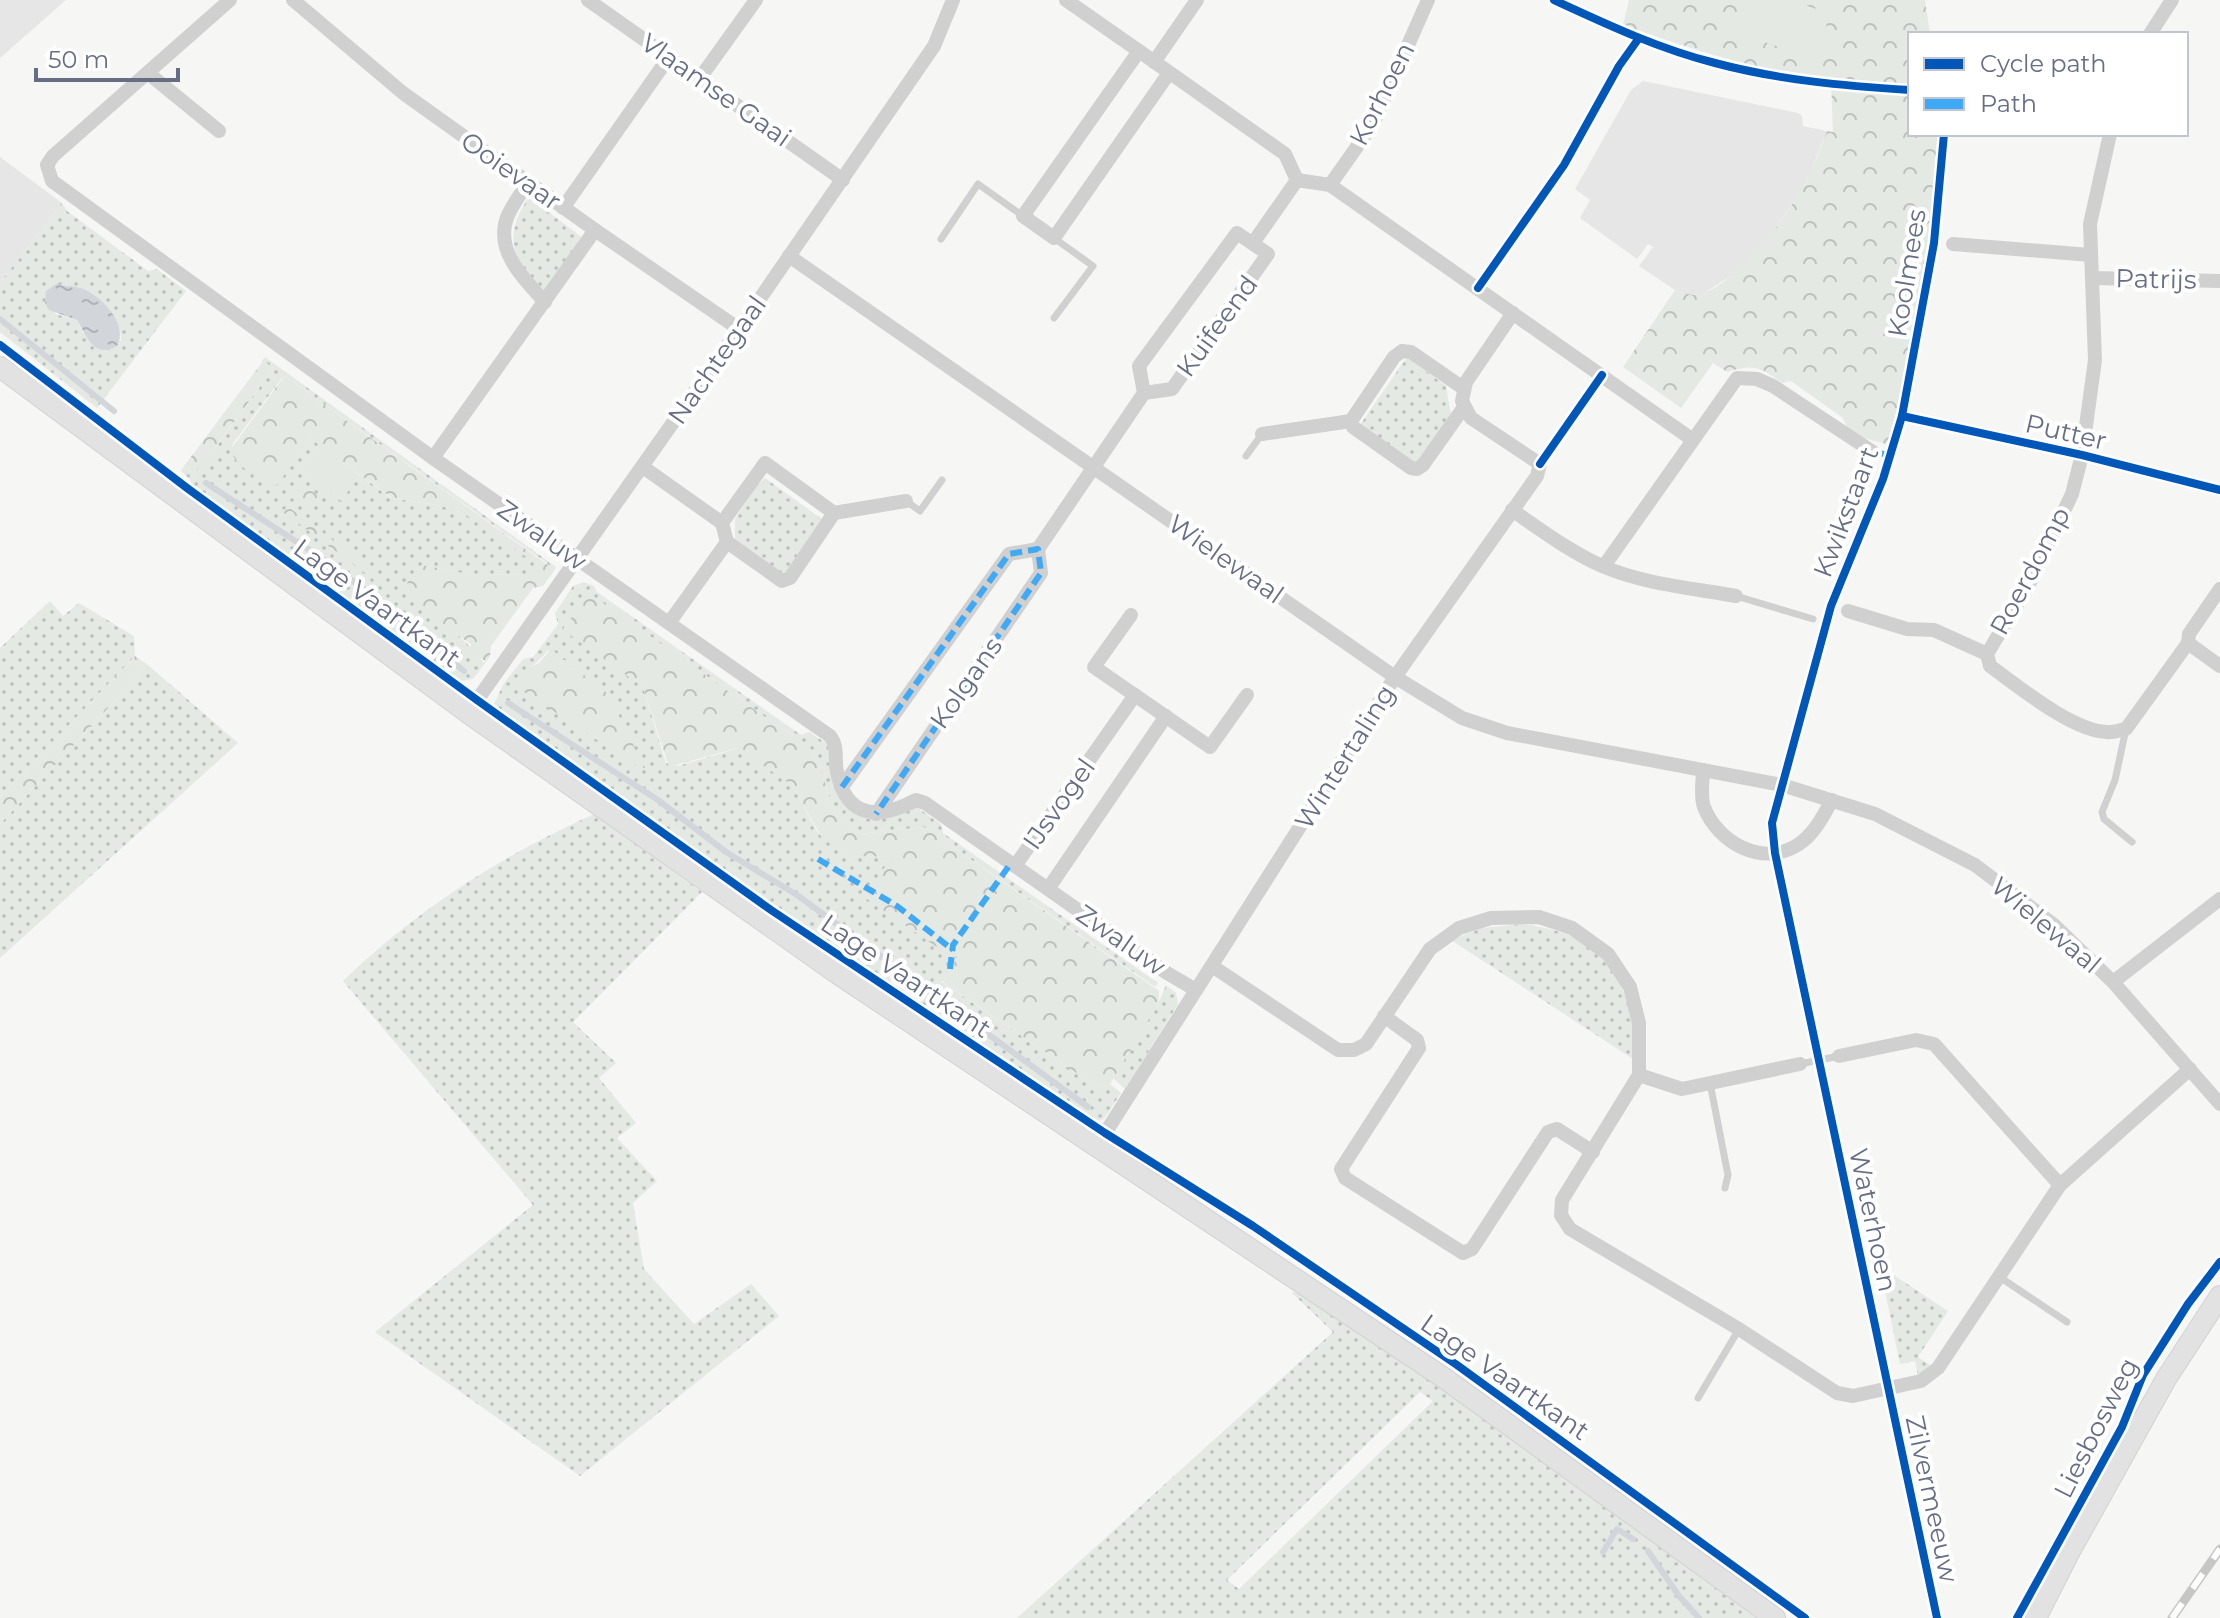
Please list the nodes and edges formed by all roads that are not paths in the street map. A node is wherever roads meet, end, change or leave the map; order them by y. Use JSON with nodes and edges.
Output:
{"nodes":[{"id":1,"x":230,"y":0,"type":"edge"},
{"id":2,"x":293,"y":0,"type":"edge"},
{"id":3,"x":588,"y":0,"type":"edge"},
{"id":4,"x":756,"y":0,"type":"edge"},
{"id":5,"x":953,"y":0,"type":"edge"},
{"id":6,"x":1066,"y":0,"type":"edge"},
{"id":7,"x":1197,"y":0,"type":"edge"},
{"id":8,"x":1428,"y":0,"type":"edge"},
{"id":9,"x":2172,"y":0,"type":"edge"},
{"id":10,"x":2151,"y":32,"type":"edge"},
{"id":11,"x":1139,"y":51,"type":"junction"},
{"id":12,"x":669,"y":57,"type":"junction"},
{"id":13,"x":1154,"y":62,"type":"junction"},
{"id":14,"x":148,"y":73,"type":"junction"},
{"id":15,"x":1169,"y":73,"type":"junction"},
{"id":16,"x":700,"y":78,"type":"junction"},
{"id":17,"x":219,"y":131,"type":"dead end"},
{"id":18,"x":2110,"y":136,"type":"edge"},
{"id":19,"x":843,"y":180,"type":"junction"},
{"id":20,"x":1297,"y":180,"type":"junction"},
{"id":21,"x":528,"y":183,"type":"junction"},
{"id":22,"x":1330,"y":185,"type":"junction"},
{"id":23,"x":563,"y":208,"type":"junction"},
{"id":24,"x":1023,"y":216,"type":"junction"},
{"id":25,"x":595,"y":230,"type":"junction"},
{"id":26,"x":1054,"y":238,"type":"junction"},
{"id":27,"x":941,"y":239,"type":"dead end"},
{"id":28,"x":1253,"y":243,"type":"junction"},
{"id":29,"x":1953,"y":244,"type":"dead end"},
{"id":30,"x":2090,"y":255,"type":"junction"},
{"id":31,"x":789,"y":256,"type":"junction"},
{"id":32,"x":2093,"y":278,"type":"junction"},
{"id":33,"x":2220,"y":281,"type":"edge"},
{"id":34,"x":545,"y":302,"type":"junction"},
{"id":35,"x":1511,"y":308,"type":"junction"},
{"id":36,"x":1054,"y":318,"type":"dead end"},
{"id":37,"x":739,"y":329,"type":"junction"},
{"id":38,"x":0,"y":367,"type":"edge"},
{"id":39,"x":1463,"y":388,"type":"junction"},
{"id":40,"x":1144,"y":393,"type":"junction"},
{"id":41,"x":1464,"y":407,"type":"junction"},
{"id":42,"x":1351,"y":421,"type":"junction"},
{"id":43,"x":1262,"y":434,"type":"joint"},
{"id":44,"x":1693,"y":440,"type":"junction"},
{"id":45,"x":1873,"y":452,"type":"dead end"},
{"id":46,"x":1246,"y":456,"type":"dead end"},
{"id":47,"x":433,"y":458,"type":"junction"},
{"id":48,"x":1093,"y":466,"type":"junction"},
{"id":49,"x":643,"y":467,"type":"junction"},
{"id":50,"x":942,"y":480,"type":"dead end"},
{"id":51,"x":906,"y":501,"type":"joint"},
{"id":52,"x":1512,"y":510,"type":"junction"},
{"id":53,"x":834,"y":513,"type":"junction"},
{"id":54,"x":722,"y":523,"type":"junction"},
{"id":55,"x":727,"y":542,"type":"junction"},
{"id":56,"x":1038,"y":549,"type":"junction"},
{"id":57,"x":577,"y":560,"type":"junction"},
{"id":58,"x":1604,"y":566,"type":"junction"},
{"id":59,"x":2220,"y":589,"type":"edge"},
{"id":60,"x":1736,"y":596,"type":"joint"},
{"id":61,"x":1848,"y":611,"type":"dead end"},
{"id":62,"x":1131,"y":615,"type":"dead end"},
{"id":63,"x":1813,"y":619,"type":"dead end"},
{"id":64,"x":669,"y":623,"type":"junction"},
{"id":65,"x":2188,"y":643,"type":"junction"},
{"id":66,"x":1987,"y":654,"type":"junction"},
{"id":67,"x":2220,"y":666,"type":"edge"},
{"id":68,"x":1395,"y":677,"type":"junction"},
{"id":69,"x":1135,"y":695,"type":"junction"},
{"id":70,"x":1247,"y":695,"type":"dead end"},
{"id":71,"x":468,"y":713,"type":"junction"},
{"id":72,"x":1166,"y":716,"type":"junction"},
{"id":73,"x":2126,"y":729,"type":"junction"},
{"id":74,"x":1703,"y":770,"type":"junction"},
{"id":75,"x":842,"y":787,"type":"junction"},
{"id":76,"x":1832,"y":800,"type":"junction"},
{"id":77,"x":876,"y":814,"type":"junction"},
{"id":78,"x":2132,"y":842,"type":"dead end"},
{"id":79,"x":1015,"y":866,"type":"junction"},
{"id":80,"x":1048,"y":889,"type":"junction"},
{"id":81,"x":2220,"y":899,"type":"edge"},
{"id":82,"x":1212,"y":966,"type":"junction"},
{"id":83,"x":2113,"y":982,"type":"junction"},
{"id":84,"x":1196,"y":990,"type":"junction"},
{"id":85,"x":1384,"y":1016,"type":"junction"},
{"id":86,"x":1839,"y":1056,"type":"joint"},
{"id":87,"x":1800,"y":1064,"type":"joint"},
{"id":88,"x":2190,"y":1069,"type":"junction"},
{"id":89,"x":1639,"y":1075,"type":"junction"},
{"id":90,"x":1710,"y":1083,"type":"junction"},
{"id":91,"x":2220,"y":1104,"type":"edge"},
{"id":92,"x":1097,"y":1146,"type":"junction"},
{"id":93,"x":1593,"y":1152,"type":"junction"},
{"id":94,"x":2060,"y":1185,"type":"junction"},
{"id":95,"x":1725,"y":1188,"type":"dead end"},
{"id":96,"x":1998,"y":1276,"type":"junction"},
{"id":97,"x":2220,"y":1296,"type":"edge"},
{"id":98,"x":2067,"y":1322,"type":"dead end"},
{"id":99,"x":1739,"y":1329,"type":"junction"},
{"id":100,"x":1698,"y":1398,"type":"dead end"},
{"id":101,"x":1775,"y":1618,"type":"edge"},
{"id":102,"x":2036,"y":1618,"type":"edge"}],
"edges":[{"from":1,"to":14,"type":"street"},
{"from":2,"to":21,"type":"street","name":"Ooievaar"},
{"from":3,"to":12,"type":"street","name":"Vlaamse Gaai"},
{"from":4,"to":16,"type":"street"},
{"from":5,"to":19,"type":"street","name":"Nachtegaal"},
{"from":6,"to":11,"type":"street"},
{"from":7,"to":13,"type":"street"},
{"from":8,"to":22,"type":"street","name":"Korhoen"},
{"from":9,"to":10,"type":"street"},
{"from":11,"to":13,"type":"street"},
{"from":11,"to":24,"type":"street"},
{"from":12,"to":16,"type":"street","name":"Vlaamse Gaai"},
{"from":12,"to":23,"type":"street"},
{"from":13,"to":15,"type":"street"},
{"from":14,"to":17,"type":"street"},
{"from":14,"to":47,"type":"street","name":"Zwaluw"},
{"from":15,"to":20,"type":"street"},
{"from":15,"to":26,"type":"street"},
{"from":16,"to":19,"type":"street","name":"Vlaamse Gaai"},
{"from":18,"to":30,"type":"street","name":"Roerdomp"},
{"from":19,"to":31,"type":"street","name":"Nachtegaal"},
{"from":20,"to":22,"type":"street"},
{"from":20,"to":28,"type":"street","name":"Kuifeend"},
{"from":21,"to":23,"type":"street","name":"Ooievaar"},
{"from":21,"to":34,"type":"street"},
{"from":22,"to":35,"type":"street"},
{"from":23,"to":25,"type":"street","name":"Ooievaar"},
{"from":24,"to":26,"type":"street"},
{"from":24,"to":27,"type":"lane"},
{"from":25,"to":34,"type":"street"},
{"from":25,"to":37,"type":"street","name":"Ooievaar"},
{"from":26,"to":36,"type":"lane"},
{"from":28,"to":40,"type":"street","name":"Kuifeend"},
{"from":28,"to":40,"type":"street","name":"Kuifeend"},
{"from":29,"to":30,"type":"street","name":"Koolmees"},
{"from":30,"to":32,"type":"street","name":"Roerdomp"},
{"from":31,"to":37,"type":"street","name":"Nachtegaal"},
{"from":31,"to":48,"type":"street","name":"Wielewaal"},
{"from":32,"to":33,"type":"street","name":"Patrijs"},
{"from":32,"to":66,"type":"street","name":"Roerdomp"},
{"from":34,"to":47,"type":"street"},
{"from":35,"to":39,"type":"street"},
{"from":35,"to":44,"type":"street"},
{"from":37,"to":49,"type":"street","name":"Nachtegaal"},
{"from":38,"to":71,"type":"street","name":"Lage Vaartkant"},
{"from":39,"to":41,"type":"street"},
{"from":39,"to":42,"type":"street"},
{"from":40,"to":48,"type":"street","name":"Kuifeend"},
{"from":41,"to":42,"type":"street"},
{"from":41,"to":52,"type":"street","name":"Wintertaling"},
{"from":42,"to":43,"type":"street"},
{"from":43,"to":46,"type":"lane"},
{"from":44,"to":45,"type":"street"},
{"from":44,"to":58,"type":"street"},
{"from":47,"to":57,"type":"street","name":"Zwaluw"},
{"from":48,"to":56,"type":"street","name":"Kolgans"},
{"from":48,"to":68,"type":"street","name":"Wielewaal"},
{"from":49,"to":54,"type":"street"},
{"from":49,"to":57,"type":"street","name":"Nachtegaal"},
{"from":50,"to":51,"type":"lane"},
{"from":51,"to":53,"type":"street"},
{"from":52,"to":58,"type":"street"},
{"from":52,"to":68,"type":"street","name":"Wintertaling"},
{"from":53,"to":54,"type":"street"},
{"from":53,"to":55,"type":"street"},
{"from":54,"to":55,"type":"street"},
{"from":55,"to":64,"type":"street"},
{"from":56,"to":75,"type":"street","name":"Kolgans"},
{"from":56,"to":77,"type":"street","name":"Kolgans"},
{"from":57,"to":64,"type":"street","name":"Zwaluw"},
{"from":57,"to":71,"type":"street","name":"Nachtegaal"},
{"from":58,"to":60,"type":"street"},
{"from":59,"to":65,"type":"street"},
{"from":60,"to":63,"type":"lane"},
{"from":61,"to":66,"type":"street","name":"Kwikstaart"},
{"from":62,"to":69,"type":"street"},
{"from":64,"to":75,"type":"street","name":"Zwaluw"},
{"from":65,"to":67,"type":"street"},
{"from":65,"to":73,"type":"street"},
{"from":66,"to":73,"type":"street","name":"Roerdomp"},
{"from":68,"to":74,"type":"street","name":"Wielewaal"},
{"from":68,"to":82,"type":"street","name":"Wintertaling"},
{"from":69,"to":72,"type":"street"},
{"from":69,"to":79,"type":"street","name":"IJsvogel"},
{"from":70,"to":72,"type":"street"},
{"from":71,"to":92,"type":"street","name":"Lage Vaartkant"},
{"from":72,"to":80,"type":"street","name":"IJsvogel"},
{"from":73,"to":78,"type":"lane"},
{"from":74,"to":76,"type":"street","name":"Wielewaal"},
{"from":74,"to":76,"type":"street"},
{"from":75,"to":77,"type":"street"},
{"from":76,"to":83,"type":"street","name":"Wielewaal"},
{"from":77,"to":79,"type":"street"},
{"from":79,"to":80,"type":"street","name":"IJsvogel"},
{"from":80,"to":84,"type":"street","name":"Zwaluw"},
{"from":81,"to":83,"type":"street"},
{"from":82,"to":84,"type":"street","name":"Wintertaling"},
{"from":82,"to":85,"type":"street"},
{"from":83,"to":88,"type":"street","name":"Wielewaal"},
{"from":84,"to":92,"type":"street","name":"Wintertaling"},
{"from":85,"to":89,"type":"street"},
{"from":85,"to":93,"type":"street"},
{"from":86,"to":87,"type":"lane"},
{"from":86,"to":94,"type":"street"},
{"from":87,"to":90,"type":"street"},
{"from":88,"to":91,"type":"street","name":"Wielewaal"},
{"from":88,"to":94,"type":"street","name":"Zilvermeeuw"},
{"from":89,"to":90,"type":"street"},
{"from":89,"to":93,"type":"street","name":"Zilvermeeuw"},
{"from":90,"to":95,"type":"lane"},
{"from":92,"to":101,"type":"street","name":"Lage Vaartkant"},
{"from":93,"to":99,"type":"street","name":"Zilvermeeuw"},
{"from":94,"to":96,"type":"street","name":"Zilvermeeuw"},
{"from":96,"to":98,"type":"lane"},
{"from":96,"to":99,"type":"street","name":"Zilvermeeuw"},
{"from":97,"to":102,"type":"street","name":"Liesbosweg"},
{"from":99,"to":100,"type":"lane"}]}
